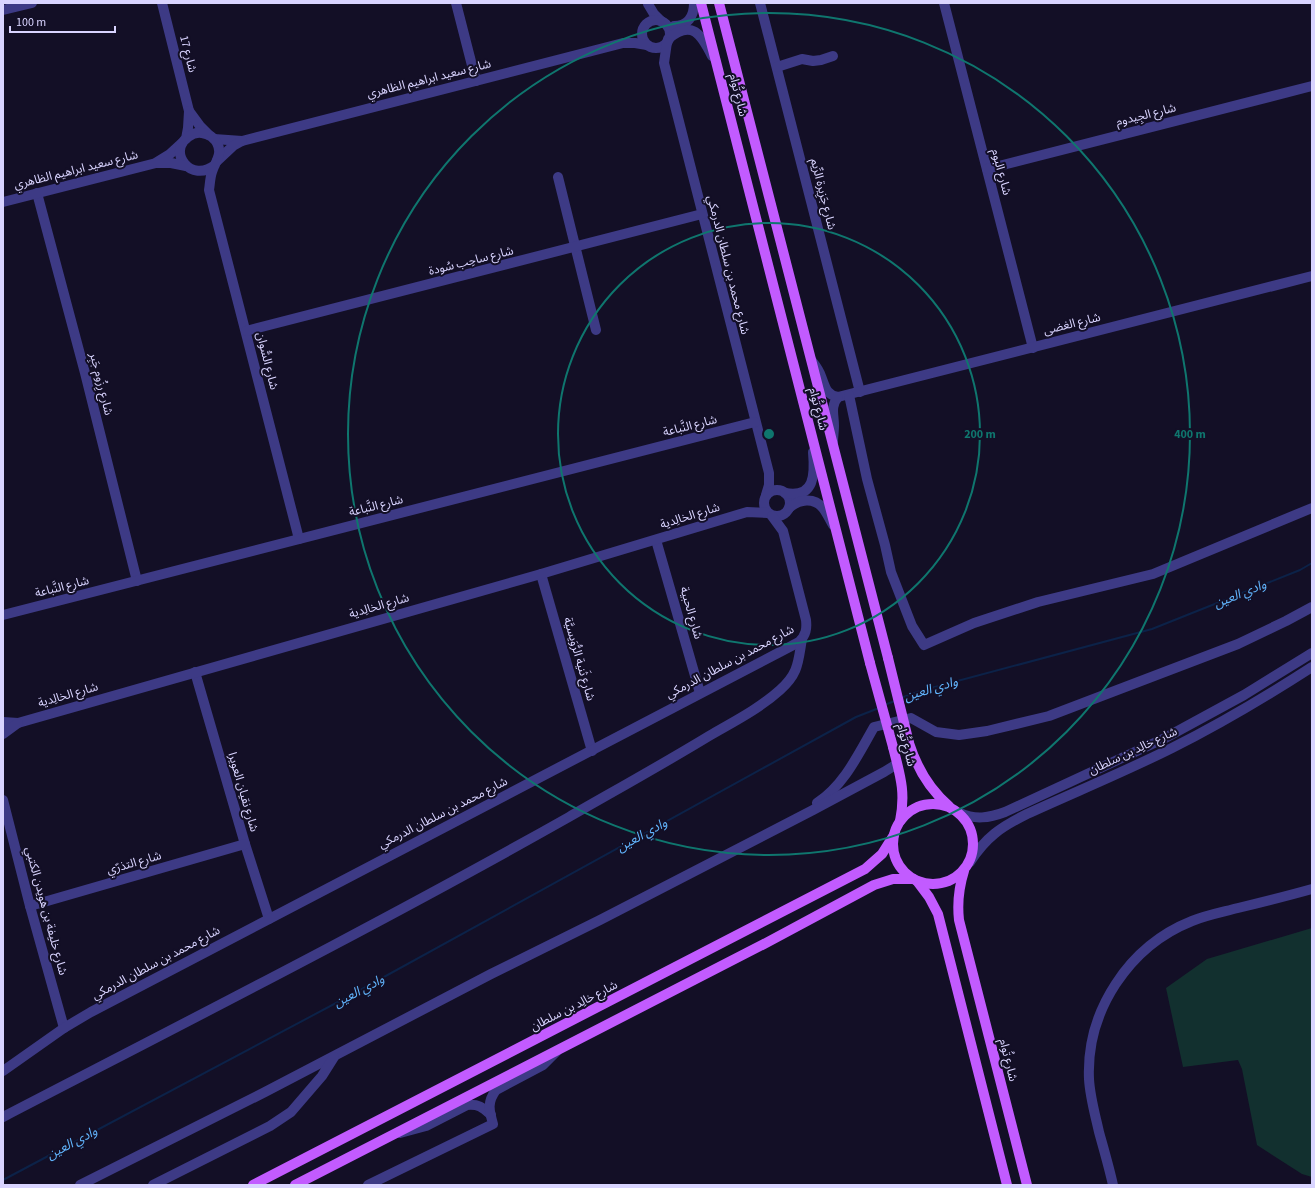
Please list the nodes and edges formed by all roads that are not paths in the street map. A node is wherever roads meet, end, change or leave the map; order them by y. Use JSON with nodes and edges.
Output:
{"nodes":[{"id":1,"x":32,"y":3,"type":"edge"},
{"id":2,"x":162,"y":3,"type":"edge"},
{"id":3,"x":456,"y":3,"type":"edge"},
{"id":4,"x":694,"y":3,"type":"edge"},
{"id":5,"x":701,"y":3,"type":"edge"},
{"id":6,"x":719,"y":3,"type":"edge"},
{"id":7,"x":760,"y":3,"type":"edge"},
{"id":8,"x":944,"y":3,"type":"edge"},
{"id":9,"x":648,"y":4,"type":"edge"},
{"id":10,"x":3,"y":10,"type":"edge"},
{"id":11,"x":663,"y":23,"type":"junction"},
{"id":12,"x":644,"y":27,"type":"junction"},
{"id":13,"x":668,"y":41,"type":"junction"},
{"id":14,"x":623,"y":43,"type":"junction"},
{"id":15,"x":648,"y":46,"type":"junction"},
{"id":16,"x":833,"y":56,"type":"dead end"},
{"id":17,"x":716,"y":62,"type":"junction"},
{"id":18,"x":664,"y":63,"type":"junction"},
{"id":19,"x":776,"y":67,"type":"junction"},
{"id":20,"x":476,"y":81,"type":"junction"},
{"id":21,"x":1312,"y":86,"type":"edge"},
{"id":22,"x":189,"y":111,"type":"junction"},
{"id":23,"x":211,"y":137,"type":"junction"},
{"id":24,"x":184,"y":141,"type":"junction"},
{"id":25,"x":242,"y":141,"type":"junction"},
{"id":26,"x":156,"y":163,"type":"junction"},
{"id":27,"x":216,"y":163,"type":"junction"},
{"id":28,"x":190,"y":168,"type":"junction"},
{"id":29,"x":987,"y":170,"type":"junction"},
{"id":30,"x":558,"y":177,"type":"dead end"},
{"id":31,"x":209,"y":190,"type":"junction"},
{"id":32,"x":38,"y":193,"type":"junction"},
{"id":33,"x":3,"y":202,"type":"edge"},
{"id":34,"x":702,"y":214,"type":"junction"},
{"id":35,"x":575,"y":248,"type":"junction"},
{"id":36,"x":1312,"y":276,"type":"edge"},
{"id":37,"x":596,"y":330,"type":"dead end"},
{"id":38,"x":246,"y":331,"type":"junction"},
{"id":39,"x":1033,"y":348,"type":"junction"},
{"id":40,"x":812,"y":360,"type":"junction"},
{"id":41,"x":860,"y":392,"type":"junction"},
{"id":42,"x":849,"y":395,"type":"junction"},
{"id":43,"x":838,"y":397,"type":"junction"},
{"id":44,"x":755,"y":422,"type":"junction"},
{"id":45,"x":812,"y":438,"type":"junction"},
{"id":46,"x":833,"y":444,"type":"junction"},
{"id":47,"x":769,"y":473,"type":"junction"},
{"id":48,"x":784,"y":492,"type":"junction"},
{"id":49,"x":765,"y":497,"type":"junction"},
{"id":50,"x":1312,"y":508,"type":"edge"},
{"id":51,"x":788,"y":510,"type":"junction"},
{"id":52,"x":747,"y":512,"type":"junction"},
{"id":53,"x":770,"y":515,"type":"junction"},
{"id":54,"x":784,"y":532,"type":"junction"},
{"id":55,"x":838,"y":536,"type":"junction"},
{"id":56,"x":299,"y":539,"type":"junction"},
{"id":57,"x":656,"y":540,"type":"junction"},
{"id":58,"x":541,"y":574,"type":"junction"},
{"id":59,"x":137,"y":581,"type":"junction"},
{"id":60,"x":1312,"y":607,"type":"edge"},
{"id":61,"x":3,"y":615,"type":"edge"},
{"id":62,"x":802,"y":639,"type":"junction"},
{"id":63,"x":1312,"y":653,"type":"edge"},
{"id":64,"x":1312,"y":667,"type":"edge"},
{"id":65,"x":195,"y":672,"type":"junction"},
{"id":66,"x":700,"y":693,"type":"junction"},
{"id":67,"x":3,"y":722,"type":"edge"},
{"id":68,"x":18,"y":723,"type":"junction"},
{"id":69,"x":3,"y":734,"type":"edge"},
{"id":70,"x":592,"y":750,"type":"junction"},
{"id":71,"x":897,"y":764,"type":"junction"},
{"id":72,"x":3,"y":800,"type":"edge"},
{"id":73,"x":950,"y":807,"type":"junction"},
{"id":74,"x":960,"y":813,"type":"junction"},
{"id":75,"x":900,"y":821,"type":"junction"},
{"id":76,"x":780,"y":826,"type":"junction"},
{"id":77,"x":894,"y":834,"type":"junction"},
{"id":78,"x":245,"y":844,"type":"junction"},
{"id":79,"x":970,"y":862,"type":"junction"},
{"id":80,"x":964,"y":871,"type":"junction"},
{"id":81,"x":915,"y":880,"type":"junction"},
{"id":82,"x":1312,"y":890,"type":"edge"},
{"id":83,"x":30,"y":906,"type":"junction"},
{"id":84,"x":269,"y":918,"type":"junction"},
{"id":85,"x":64,"y":1028,"type":"junction"},
{"id":86,"x":559,"y":1049,"type":"junction"},
{"id":87,"x":334,"y":1056,"type":"junction"},
{"id":88,"x":3,"y":1071,"type":"edge"},
{"id":89,"x":491,"y":1115,"type":"junction"},
{"id":90,"x":3,"y":1117,"type":"edge"},
{"id":91,"x":394,"y":1134,"type":"junction"},
{"id":92,"x":80,"y":1185,"type":"edge"},
{"id":93,"x":153,"y":1185,"type":"edge"},
{"id":94,"x":253,"y":1185,"type":"edge"},
{"id":95,"x":295,"y":1185,"type":"edge"},
{"id":96,"x":368,"y":1185,"type":"edge"},
{"id":97,"x":1007,"y":1185,"type":"edge"},
{"id":98,"x":1027,"y":1185,"type":"edge"},
{"id":99,"x":1113,"y":1185,"type":"edge"}],
"edges":[{"from":1,"to":10,"type":"street"},
{"from":2,"to":22,"type":"street","name":"شارع 17"},
{"from":3,"to":20,"type":"street"},
{"from":4,"to":11,"type":"street"},
{"from":5,"to":17,"type":"main road","name":"شارع تُوام"},
{"from":6,"to":40,"type":"main road","name":"شارع تُوام"},
{"from":7,"to":19,"type":"street","name":"شارع جَزِيرة الرِّيم"},
{"from":8,"to":29,"type":"street","name":"شارع البوم"},
{"from":9,"to":11,"type":"street"},
{"from":9,"to":12,"type":"street"},
{"from":11,"to":12,"type":"street"},
{"from":11,"to":13,"type":"street"},
{"from":12,"to":14,"type":"street","name":"شارع سعيد ابراهيم الظاهري"},
{"from":12,"to":15,"type":"street"},
{"from":13,"to":15,"type":"street"},
{"from":13,"to":17,"type":"street"},
{"from":13,"to":18,"type":"street","name":"شارع محمد بن سلطان الدرمكي"},
{"from":14,"to":15,"type":"street","name":"شارع سعيد ابراهيم الظاهري"},
{"from":14,"to":20,"type":"street","name":"شارع سعيد ابراهيم الظاهري"},
{"from":15,"to":18,"type":"street","name":"شارع محمد بن سلطان الدرمكي"},
{"from":16,"to":19,"type":"street"},
{"from":17,"to":45,"type":"main road","name":"شارع تُوام"},
{"from":18,"to":34,"type":"street","name":"شارع محمد بن سلطان الدرمكي"},
{"from":19,"to":41,"type":"street","name":"شارع جَزِيرة الرِّيم"},
{"from":20,"to":25,"type":"street","name":"شارع سعيد ابراهيم الظاهري"},
{"from":21,"to":29,"type":"street","name":"شارع الجِيدوم"},
{"from":22,"to":23,"type":"street","name":"شارع 17"},
{"from":22,"to":24,"type":"street","name":"شارع 17"},
{"from":23,"to":24,"type":"street"},
{"from":23,"to":25,"type":"street","name":"شارع سعيد ابراهيم الظاهري"},
{"from":23,"to":27,"type":"street"},
{"from":24,"to":26,"type":"street","name":"شارع سعيد ابراهيم الظاهري"},
{"from":24,"to":28,"type":"street"},
{"from":25,"to":27,"type":"street","name":"شارع سعيد ابراهيم الظاهري"},
{"from":26,"to":28,"type":"street","name":"شارع سعيد ابراهيم الظاهري"},
{"from":26,"to":32,"type":"street","name":"شارع سعيد ابراهيم الظاهري"},
{"from":27,"to":28,"type":"street"},
{"from":27,"to":31,"type":"street","name":"شارع السُّوان"},
{"from":28,"to":31,"type":"street","name":"شارع السُّوان"},
{"from":29,"to":39,"type":"street","name":"شارع البوم"},
{"from":30,"to":35,"type":"street"},
{"from":31,"to":38,"type":"street","name":"شارع السُّوان"},
{"from":32,"to":33,"type":"street","name":"شارع سعيد ابراهيم الظاهري"},
{"from":32,"to":59,"type":"street","name":"شارع رِزُوم جَبِر"},
{"from":34,"to":35,"type":"street","name":"شارع ساحِب سُودة"},
{"from":34,"to":44,"type":"street","name":"شارع محمد بن سلطان الدرمكي"},
{"from":35,"to":37,"type":"street"},
{"from":35,"to":38,"type":"street","name":"شارع ساحِب سُودة"},
{"from":36,"to":39,"type":"street","name":"شارع الغضى"},
{"from":38,"to":56,"type":"street","name":"شارع السُّوان"},
{"from":39,"to":41,"type":"street","name":"شارع الغضى"},
{"from":40,"to":43,"type":"street"},
{"from":40,"to":46,"type":"main road","name":"شارع تُوام"},
{"from":41,"to":42,"type":"street","name":"شارع الغضى"},
{"from":42,"to":43,"type":"street","name":"شارع الغضى"},
{"from":42,"to":50,"type":"street"},
{"from":43,"to":46,"type":"street"},
{"from":44,"to":47,"type":"street","name":"شارع محمد بن سلطان الدرمكي"},
{"from":44,"to":56,"type":"street","name":"شارع النَّباعة"},
{"from":45,"to":48,"type":"street"},
{"from":45,"to":55,"type":"main road","name":"شارع تُوام"},
{"from":46,"to":73,"type":"main road","name":"شارع تُوام","bridge":true},
{"from":47,"to":48,"type":"street","name":"شارع محمد بن سلطان الدرمكي"},
{"from":47,"to":49,"type":"street","name":"شارع محمد بن سلطان الدرمكي"},
{"from":48,"to":49,"type":"street"},
{"from":48,"to":51,"type":"street"},
{"from":49,"to":52,"type":"street","name":"شارع الخالِدية"},
{"from":49,"to":53,"type":"street"},
{"from":51,"to":53,"type":"street"},
{"from":51,"to":54,"type":"street","name":"شارع محمد بن سلطان الدرمكي"},
{"from":51,"to":55,"type":"street"},
{"from":52,"to":53,"type":"street","name":"شارع الخالِدية"},
{"from":52,"to":57,"type":"street","name":"شارع الخالِدية"},
{"from":53,"to":54,"type":"street","name":"شارع محمد بن سلطان الدرمكي"},
{"from":54,"to":62,"type":"street","name":"شارع محمد بن سلطان الدرمكي"},
{"from":55,"to":71,"type":"main road","name":"شارع تُوام","bridge":true},
{"from":56,"to":59,"type":"street","name":"شارع النَّباعة"},
{"from":57,"to":58,"type":"street","name":"شارع الخالِدية"},
{"from":57,"to":66,"type":"street","name":"شارع الحبية"},
{"from":58,"to":65,"type":"street","name":"شارع الخالِدية"},
{"from":58,"to":70,"type":"street","name":"شارع ثَنية الرُّوَيسيَّة"},
{"from":59,"to":61,"type":"street","name":"شارع النَّباعة"},
{"from":60,"to":76,"type":"street"},
{"from":62,"to":66,"type":"street","name":"شارع محمد بن سلطان الدرمكي"},
{"from":62,"to":90,"type":"street"},
{"from":63,"to":74,"type":"street","name":"شارع خالِد بن سلطان"},
{"from":64,"to":79,"type":"street","name":"شارع خالِد بن سلطان"},
{"from":65,"to":68,"type":"street","name":"شارع الخالِدية"},
{"from":65,"to":78,"type":"street","name":"شارع نقيان العويرا"},
{"from":66,"to":70,"type":"street","name":"شارع محمد بن سلطان الدرمكي"},
{"from":67,"to":68,"type":"street","name":"شارع الخالِدية"},
{"from":68,"to":69,"type":"street","name":"شارع الخالِدية"},
{"from":70,"to":84,"type":"street","name":"شارع محمد بن سلطان الدرمكي"},
{"from":71,"to":75,"type":"main road","name":"شارع تُوام"},
{"from":71,"to":76,"type":"street"},
{"from":72,"to":83,"type":"street","name":"شارع خليفة بن هويدن الكتبي"},
{"from":73,"to":74,"type":"main road"},
{"from":73,"to":75,"type":"main road"},
{"from":74,"to":79,"type":"main road"},
{"from":75,"to":77,"type":"main road"},
{"from":76,"to":87,"type":"street"},
{"from":77,"to":81,"type":"main road"},
{"from":77,"to":94,"type":"main road","name":"شارع خالِد بن سلطان"},
{"from":78,"to":83,"type":"street","name":"شارع التذرّي"},
{"from":78,"to":84,"type":"street","name":"شارع نقيان العويرا"},
{"from":79,"to":80,"type":"main road"},
{"from":80,"to":81,"type":"main road"},
{"from":80,"to":98,"type":"main road","name":"شارع تُوام"},
{"from":81,"to":86,"type":"main road"},
{"from":81,"to":97,"type":"main road"},
{"from":82,"to":99,"type":"street"},
{"from":83,"to":85,"type":"street","name":"شارع خليفة بن هويدن الكتبي"},
{"from":84,"to":85,"type":"street","name":"شارع محمد بن سلطان الدرمكي"},
{"from":85,"to":88,"type":"street","name":"شارع محمد بن سلطان الدرمكي"},
{"from":86,"to":89,"type":"street"},
{"from":86,"to":91,"type":"main road"},
{"from":87,"to":92,"type":"street"},
{"from":87,"to":93,"type":"street"},
{"from":89,"to":91,"type":"street"},
{"from":89,"to":96,"type":"street"},
{"from":91,"to":95,"type":"main road"}]}
